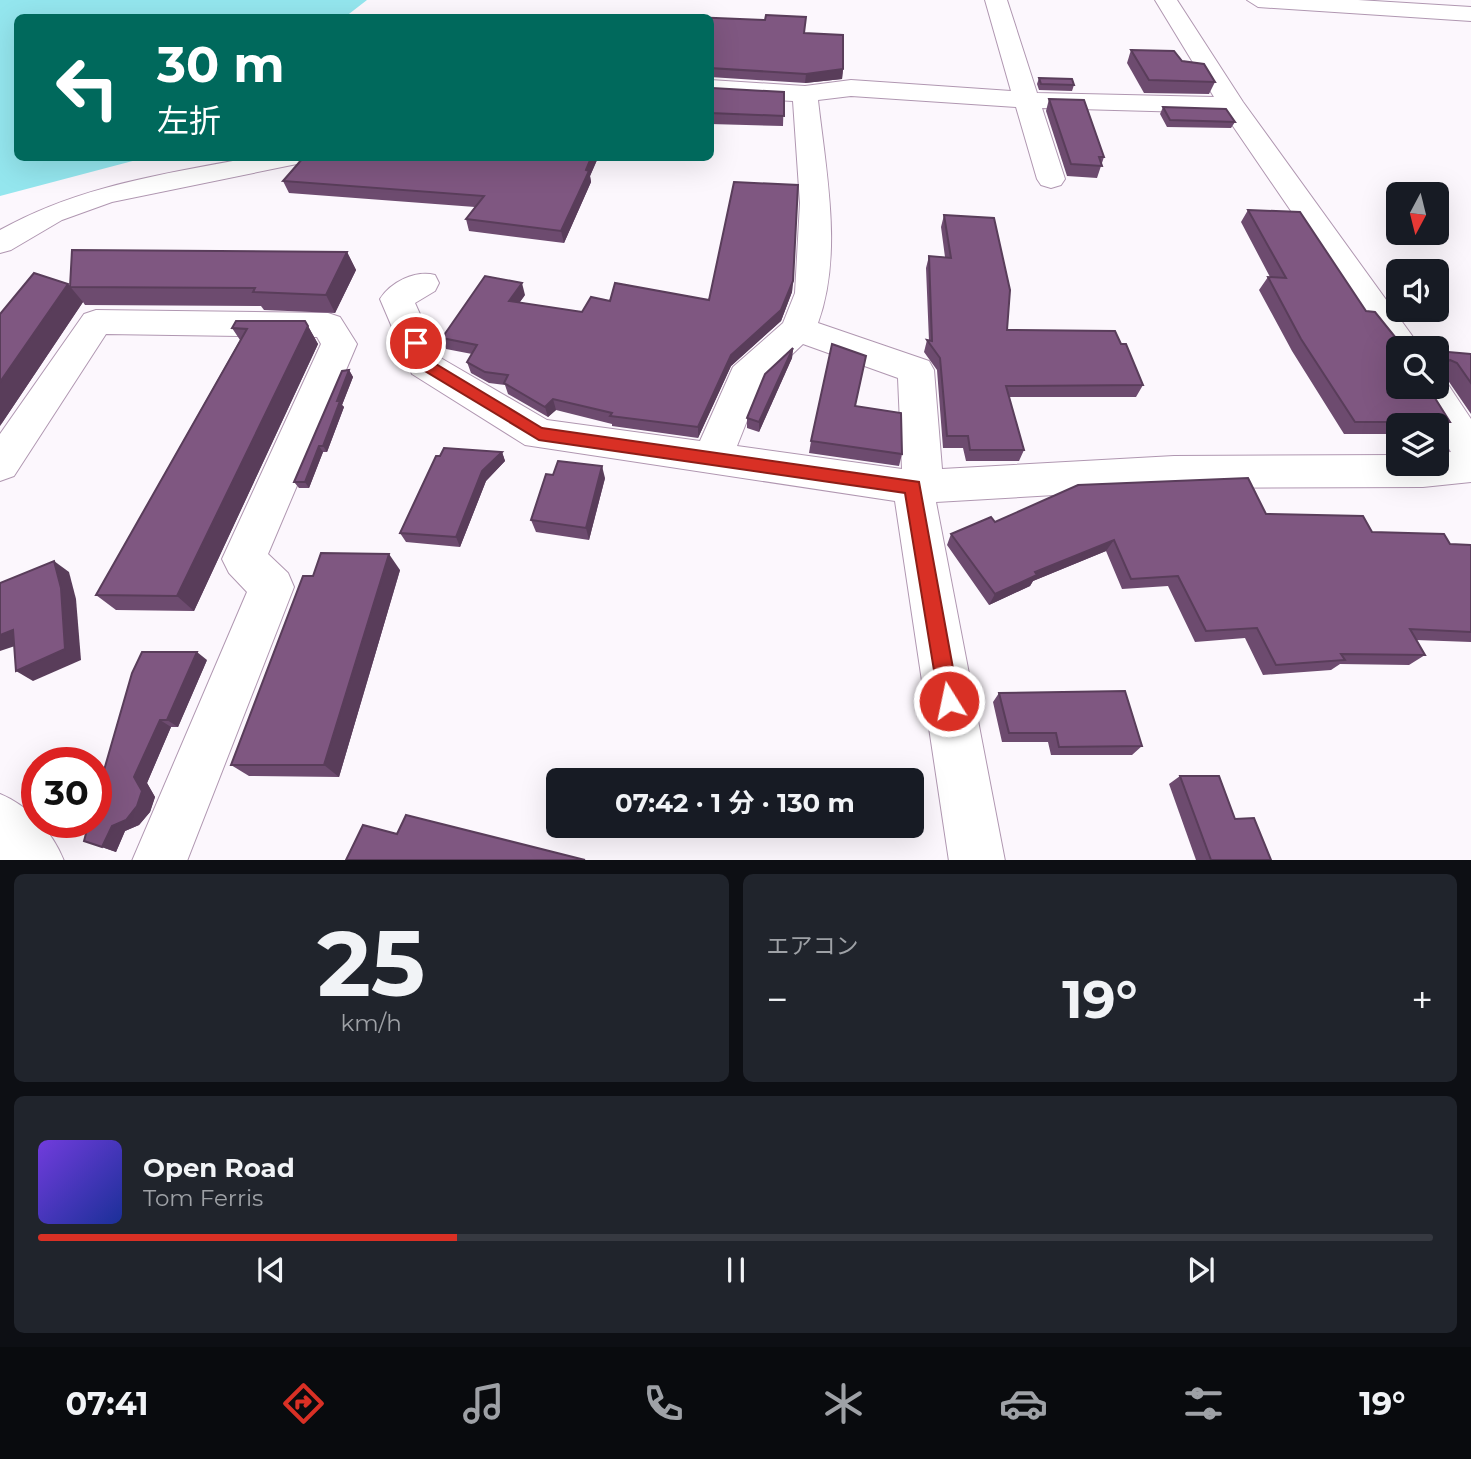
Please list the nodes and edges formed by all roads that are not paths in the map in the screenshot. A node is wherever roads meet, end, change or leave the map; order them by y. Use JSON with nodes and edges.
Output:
{"nodes":[{"id":1,"x":996,"y":0,"type":"edge"},
{"id":2,"x":1166,"y":0,"type":"edge"},
{"id":3,"x":1258,"y":0,"type":"edge"},
{"id":4,"x":1471,"y":14,"type":"edge"},
{"id":5,"x":714,"y":88,"type":"edge"},
{"id":6,"x":805,"y":94,"type":"junction"},
{"id":7,"x":1027,"y":100,"type":"junction"},
{"id":8,"x":1232,"y":105,"type":"junction"},
{"id":9,"x":272,"y":161,"type":"edge"},
{"id":10,"x":1051,"y":179,"type":"dead end"},
{"id":11,"x":0,"y":243,"type":"edge"},
{"id":12,"x":423,"y":283,"type":"dead end"},
{"id":13,"x":798,"y":329,"type":"junction"},
{"id":14,"x":1395,"y":336,"type":"edge"},
{"id":15,"x":1438,"y":399,"type":"edge"},
{"id":16,"x":1471,"y":451,"type":"edge"},
{"id":17,"x":713,"y":458,"type":"junction"},
{"id":18,"x":0,"y":465,"type":"edge"},
{"id":19,"x":1471,"y":466,"type":"edge"},
{"id":20,"x":918,"y":487,"type":"junction"},
{"id":21,"x":0,"y":821,"type":"edge"},
{"id":22,"x":37,"y":860,"type":"edge"},
{"id":23,"x":159,"y":860,"type":"edge"},
{"id":24,"x":976,"y":860,"type":"edge"}],
"edges":[{"from":1,"to":7,"type":"street"},
{"from":2,"to":8,"type":"street"},
{"from":3,"to":4,"type":"street"},
{"from":5,"to":6,"type":"street"},
{"from":6,"to":7,"type":"street"},
{"from":6,"to":13,"type":"street"},
{"from":7,"to":8,"type":"street"},
{"from":7,"to":10,"type":"street"},
{"from":8,"to":14,"type":"street"},
{"from":9,"to":11,"type":"street"},
{"from":12,"to":17,"type":"street"},
{"from":13,"to":17,"type":"street"},
{"from":13,"to":20,"type":"street"},
{"from":15,"to":16,"type":"street"},
{"from":17,"to":20,"type":"street"},
{"from":18,"to":23,"type":"street"},
{"from":19,"to":20,"type":"street"},
{"from":20,"to":24,"type":"street"},
{"from":21,"to":22,"type":"street"}]}
